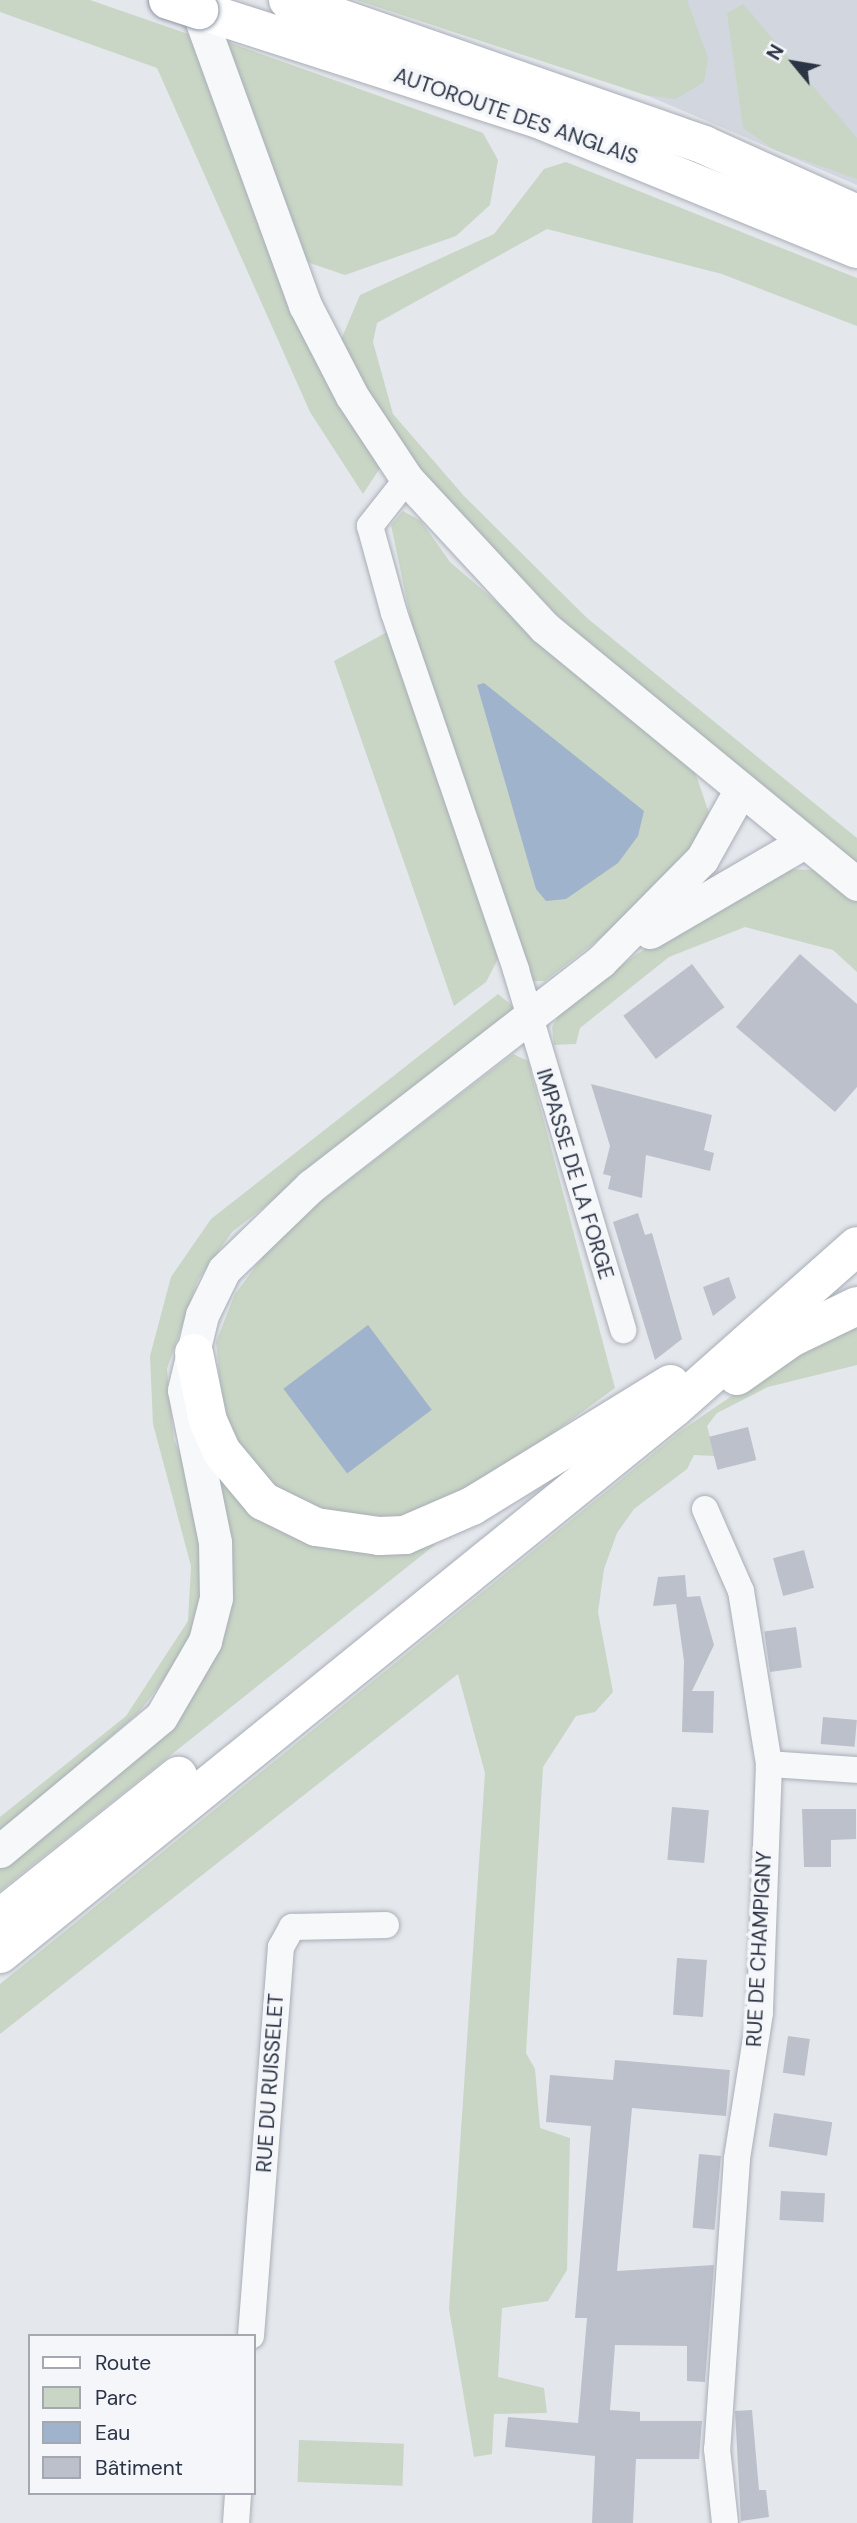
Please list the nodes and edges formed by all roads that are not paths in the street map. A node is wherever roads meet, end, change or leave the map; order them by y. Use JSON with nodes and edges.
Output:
{"nodes":[{"id":1,"x":168,"y":0,"type":"edge"},
{"id":2,"x":194,"y":0,"type":"edge"},
{"id":3,"x":288,"y":0,"type":"edge"},
{"id":4,"x":857,"y":214,"type":"edge"},
{"id":5,"x":857,"y":249,"type":"edge"},
{"id":6,"x":407,"y":479,"type":"junction"},
{"id":7,"x":740,"y":791,"type":"junction"},
{"id":8,"x":804,"y":842,"type":"junction"},
{"id":9,"x":857,"y":884,"type":"edge"},
{"id":10,"x":600,"y":962,"type":"junction"},
{"id":11,"x":527,"y":1018,"type":"junction"},
{"id":12,"x":857,"y":1246,"type":"edge"},
{"id":13,"x":857,"y":1306,"type":"edge"},
{"id":14,"x":758,"y":1328,"type":"junction"},
{"id":15,"x":623,"y":1331,"type":"dead end"},
{"id":16,"x":194,"y":1353,"type":"junction"},
{"id":17,"x":670,"y":1384,"type":"junction"},
{"id":18,"x":705,"y":1509,"type":"dead end"},
{"id":19,"x":530,"y":1525,"type":"junction"},
{"id":20,"x":769,"y":1764,"type":"junction"},
{"id":21,"x":857,"y":1770,"type":"edge"},
{"id":22,"x":0,"y":1851,"type":"edge"},
{"id":23,"x":0,"y":1918,"type":"edge"},
{"id":24,"x":386,"y":1925,"type":"dead end"},
{"id":25,"x":0,"y":1954,"type":"edge"},
{"id":26,"x":251,"y":2334,"type":"edge"},
{"id":27,"x":239,"y":2495,"type":"edge"},
{"id":28,"x":236,"y":2523,"type":"edge"},
{"id":29,"x":725,"y":2523,"type":"edge"}],
"edges":[{"from":1,"to":5,"type":"main road","name":"AUTOROUTE DES ANGLAIS","bridge":true},
{"from":2,"to":6,"type":"street"},
{"from":3,"to":4,"type":"main road","name":"AUTOROUTE DES ANGLAIS"},
{"from":6,"to":7,"type":"street"},
{"from":6,"to":11,"type":"street","name":"IMPASSE DE LA FORGE"},
{"from":7,"to":8,"type":"street"},
{"from":7,"to":10,"type":"street"},
{"from":8,"to":9,"type":"street"},
{"from":8,"to":10,"type":"street"},
{"from":10,"to":11,"type":"street"},
{"from":11,"to":15,"type":"street","name":"IMPASSE DE LA FORGE"},
{"from":11,"to":16,"type":"street"},
{"from":12,"to":14,"type":"main road"},
{"from":13,"to":19,"type":"main road"},
{"from":14,"to":17,"type":"main road"},
{"from":14,"to":19,"type":"main road"},
{"from":16,"to":17,"type":"main road"},
{"from":16,"to":22,"type":"street"},
{"from":17,"to":23,"type":"main road"},
{"from":18,"to":20,"type":"street","name":"RUE DE CHAMPIGNY"},
{"from":19,"to":25,"type":"main road"},
{"from":20,"to":21,"type":"street"},
{"from":20,"to":29,"type":"street","name":"RUE DE CHAMPIGNY"},
{"from":24,"to":26,"type":"street","name":"RUE DU RUISSELET"},
{"from":27,"to":28,"type":"street"}]}
